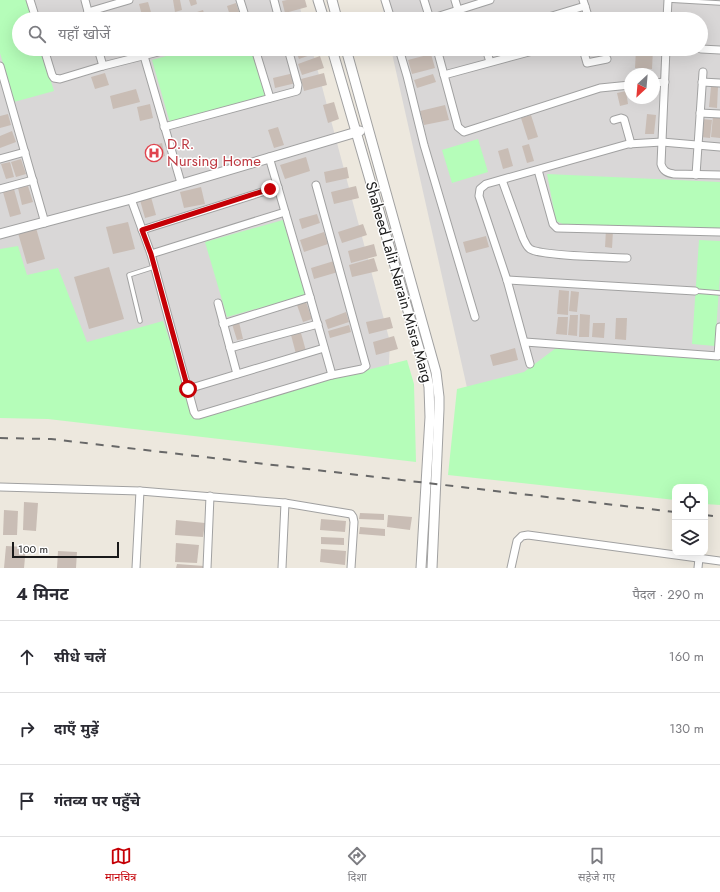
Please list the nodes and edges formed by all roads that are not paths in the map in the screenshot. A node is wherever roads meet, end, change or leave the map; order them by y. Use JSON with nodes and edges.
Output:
{"nodes":[{"id":1,"x":30,"y":0,"type":"edge"},
{"id":2,"x":85,"y":0,"type":"edge"},
{"id":3,"x":129,"y":0,"type":"edge"},
{"id":4,"x":240,"y":0,"type":"edge"},
{"id":5,"x":274,"y":0,"type":"edge"},
{"id":6,"x":318,"y":0,"type":"edge"},
{"id":7,"x":385,"y":0,"type":"edge"},
{"id":8,"x":424,"y":0,"type":"edge"},
{"id":9,"x":455,"y":0,"type":"edge"},
{"id":10,"x":490,"y":0,"type":"edge"},
{"id":11,"x":668,"y":0,"type":"edge"},
{"id":12,"x":335,"y":1,"type":"edge"},
{"id":13,"x":584,"y":3,"type":"edge"},
{"id":14,"x":720,"y":3,"type":"edge"},
{"id":15,"x":458,"y":10,"type":"junction"},
{"id":16,"x":34,"y":12,"type":"edge"},
{"id":17,"x":88,"y":12,"type":"edge"},
{"id":18,"x":99,"y":12,"type":"edge"},
{"id":19,"x":244,"y":12,"type":"edge"},
{"id":20,"x":277,"y":12,"type":"edge"},
{"id":21,"x":322,"y":12,"type":"edge"},
{"id":22,"x":336,"y":12,"type":"edge"},
{"id":23,"x":389,"y":12,"type":"edge"},
{"id":24,"x":428,"y":12,"type":"edge"},
{"id":25,"x":452,"y":12,"type":"edge"},
{"id":26,"x":572,"y":12,"type":"edge"},
{"id":27,"x":667,"y":12,"type":"edge"},
{"id":28,"x":708,"y":49,"type":"edge"},
{"id":29,"x":720,"y":50,"type":"edge"},
{"id":30,"x":46,"y":56,"type":"edge"},
{"id":31,"x":100,"y":56,"type":"edge"},
{"id":32,"x":144,"y":56,"type":"joint"},
{"id":33,"x":257,"y":56,"type":"edge"},
{"id":34,"x":290,"y":56,"type":"edge"},
{"id":35,"x":334,"y":56,"type":"edge"},
{"id":36,"x":348,"y":56,"type":"edge"},
{"id":37,"x":401,"y":56,"type":"edge"},
{"id":38,"x":439,"y":56,"type":"edge"},
{"id":39,"x":488,"y":56,"type":"edge"},
{"id":40,"x":513,"y":56,"type":"edge"},
{"id":41,"x":585,"y":56,"type":"edge"},
{"id":42,"x":666,"y":56,"type":"edge"},
{"id":43,"x":607,"y":59,"type":"dead end"},
{"id":44,"x":490,"y":62,"type":"junction"},
{"id":45,"x":0,"y":66,"type":"edge"},
{"id":46,"x":103,"y":66,"type":"junction"},
{"id":47,"x":703,"y":72,"type":"dead end"},
{"id":48,"x":444,"y":75,"type":"junction"},
{"id":49,"x":660,"y":82,"type":"edge"},
{"id":50,"x":665,"y":82,"type":"junction"},
{"id":51,"x":702,"y":82,"type":"junction"},
{"id":52,"x":720,"y":83,"type":"edge"},
{"id":53,"x":624,"y":86,"type":"edge"},
{"id":54,"x":270,"y":98,"type":"junction"},
{"id":55,"x":700,"y":113,"type":"junction"},
{"id":56,"x":720,"y":114,"type":"edge"},
{"id":57,"x":614,"y":120,"type":"dead end"},
{"id":58,"x":164,"y":127,"type":"junction"},
{"id":59,"x":369,"y":128,"type":"junction"},
{"id":60,"x":355,"y":132,"type":"junction"},
{"id":61,"x":662,"y":142,"type":"junction"},
{"id":62,"x":631,"y":144,"type":"junction"},
{"id":63,"x":698,"y":145,"type":"junction"},
{"id":64,"x":720,"y":147,"type":"edge"},
{"id":65,"x":25,"y":152,"type":"junction"},
{"id":66,"x":269,"y":157,"type":"junction"},
{"id":67,"x":0,"y":159,"type":"edge"},
{"id":68,"x":538,"y":170,"type":"junction"},
{"id":69,"x":696,"y":175,"type":"junction"},
{"id":70,"x":720,"y":175,"type":"edge"},
{"id":71,"x":33,"y":180,"type":"junction"},
{"id":72,"x":502,"y":180,"type":"junction"},
{"id":73,"x":181,"y":183,"type":"junction"},
{"id":74,"x":316,"y":185,"type":"dead end"},
{"id":75,"x":278,"y":187,"type":"junction"},
{"id":76,"x":0,"y":189,"type":"edge"},
{"id":77,"x":132,"y":199,"type":"junction"},
{"id":78,"x":285,"y":212,"type":"junction"},
{"id":79,"x":45,"y":223,"type":"junction"},
{"id":80,"x":142,"y":230,"type":"junction"},
{"id":81,"x":720,"y":232,"type":"edge"},
{"id":82,"x":0,"y":234,"type":"edge"},
{"id":83,"x":151,"y":254,"type":"junction"},
{"id":84,"x":627,"y":258,"type":"dead end"},
{"id":85,"x":154,"y":267,"type":"junction"},
{"id":86,"x":507,"y":280,"type":"junction"},
{"id":87,"x":695,"y":291,"type":"joint"},
{"id":88,"x":720,"y":293,"type":"edge"},
{"id":89,"x":310,"y":297,"type":"junction"},
{"id":90,"x":218,"y":303,"type":"dead end"},
{"id":91,"x":475,"y":317,"type":"dead end"},
{"id":92,"x":140,"y":321,"type":"dead end"},
{"id":93,"x":223,"y":324,"type":"junction"},
{"id":94,"x":318,"y":324,"type":"junction"},
{"id":95,"x":720,"y":327,"type":"edge"},
{"id":96,"x":525,"y":342,"type":"junction"},
{"id":97,"x":230,"y":348,"type":"junction"},
{"id":98,"x":324,"y":348,"type":"junction"},
{"id":99,"x":530,"y":364,"type":"dead end"},
{"id":100,"x":237,"y":374,"type":"junction"},
{"id":101,"x":332,"y":375,"type":"junction"},
{"id":102,"x":188,"y":389,"type":"junction"},
{"id":103,"x":0,"y":487,"type":"edge"},
{"id":104,"x":140,"y":491,"type":"junction"},
{"id":105,"x":210,"y":496,"type":"junction"},
{"id":106,"x":285,"y":503,"type":"junction"},
{"id":107,"x":699,"y":558,"type":"junction"},
{"id":108,"x":720,"y":561,"type":"edge"},
{"id":109,"x":136,"y":568,"type":"edge"},
{"id":110,"x":207,"y":568,"type":"edge"},
{"id":111,"x":282,"y":568,"type":"edge"},
{"id":112,"x":351,"y":568,"type":"edge"},
{"id":113,"x":421,"y":568,"type":"edge"},
{"id":114,"x":432,"y":568,"type":"edge"},
{"id":115,"x":511,"y":568,"type":"edge"},
{"id":116,"x":698,"y":568,"type":"edge"}],
"edges":[{"from":1,"to":16,"type":"street"},
{"from":2,"to":17,"type":"street"},
{"from":3,"to":18,"type":"street"},
{"from":4,"to":19,"type":"street"},
{"from":5,"to":20,"type":"street"},
{"from":6,"to":21,"type":"street"},
{"from":7,"to":23,"type":"street"},
{"from":8,"to":24,"type":"street"},
{"from":9,"to":15,"type":"street"},
{"from":10,"to":15,"type":"street"},
{"from":11,"to":14,"type":"lane"},
{"from":11,"to":27,"type":"street"},
{"from":12,"to":22,"type":"street"},
{"from":13,"to":26,"type":"street"},
{"from":15,"to":25,"type":"street"},
{"from":28,"to":29,"type":"street"},
{"from":30,"to":46,"type":"street"},
{"from":31,"to":46,"type":"street"},
{"from":32,"to":46,"type":"street"},
{"from":32,"to":58,"type":"street"},
{"from":33,"to":54,"type":"street"},
{"from":34,"to":54,"type":"street"},
{"from":35,"to":60,"type":"street","name":"Shaheed Lalit Narain Misra Marg"},
{"from":36,"to":59,"type":"street","name":"Shaheed Lalit Narain Misra Marg"},
{"from":37,"to":91,"type":"street"},
{"from":38,"to":48,"type":"street"},
{"from":39,"to":44,"type":"street"},
{"from":40,"to":44,"type":"street"},
{"from":41,"to":43,"type":"street"},
{"from":42,"to":50,"type":"street"},
{"from":44,"to":48,"type":"street"},
{"from":45,"to":65,"type":"street"},
{"from":47,"to":51,"type":"street"},
{"from":48,"to":53,"type":"street"},
{"from":49,"to":50,"type":"street"},
{"from":50,"to":61,"type":"street"},
{"from":51,"to":52,"type":"street"},
{"from":51,"to":55,"type":"street"},
{"from":54,"to":58,"type":"street"},
{"from":55,"to":56,"type":"street"},
{"from":55,"to":63,"type":"street"},
{"from":57,"to":62,"type":"street"},
{"from":58,"to":73,"type":"street"},
{"from":59,"to":60,"type":"street"},
{"from":59,"to":114,"type":"street","name":"Shaheed Lalit Narain Misra Marg"},
{"from":60,"to":66,"type":"street"},
{"from":60,"to":113,"type":"street","name":"Shaheed Lalit Narain Misra Marg"},
{"from":61,"to":62,"type":"street"},
{"from":61,"to":63,"type":"street"},
{"from":61,"to":69,"type":"street"},
{"from":62,"to":68,"type":"street"},
{"from":63,"to":64,"type":"street"},
{"from":63,"to":69,"type":"street"},
{"from":65,"to":67,"type":"street"},
{"from":65,"to":71,"type":"street"},
{"from":66,"to":73,"type":"street"},
{"from":66,"to":75,"type":"street"},
{"from":68,"to":72,"type":"street"},
{"from":68,"to":81,"type":"street"},
{"from":69,"to":70,"type":"street"},
{"from":71,"to":76,"type":"street"},
{"from":71,"to":79,"type":"street"},
{"from":72,"to":84,"type":"street"},
{"from":72,"to":86,"type":"street"},
{"from":73,"to":77,"type":"street"},
{"from":74,"to":101,"type":"street"},
{"from":75,"to":78,"type":"street"},
{"from":75,"to":80,"type":"street"},
{"from":77,"to":79,"type":"street"},
{"from":77,"to":80,"type":"street"},
{"from":78,"to":83,"type":"street"},
{"from":78,"to":89,"type":"street"},
{"from":79,"to":82,"type":"street"},
{"from":80,"to":83,"type":"street"},
{"from":83,"to":85,"type":"street"},
{"from":85,"to":92,"type":"lane"},
{"from":85,"to":102,"type":"street"},
{"from":86,"to":87,"type":"street"},
{"from":86,"to":96,"type":"street"},
{"from":87,"to":88,"type":"lane"},
{"from":89,"to":93,"type":"street"},
{"from":89,"to":94,"type":"street"},
{"from":90,"to":93,"type":"street"},
{"from":93,"to":97,"type":"street"},
{"from":94,"to":97,"type":"street"},
{"from":94,"to":98,"type":"street"},
{"from":95,"to":96,"type":"street"},
{"from":96,"to":99,"type":"street"},
{"from":97,"to":100,"type":"street"},
{"from":98,"to":100,"type":"street"},
{"from":98,"to":101,"type":"street"},
{"from":100,"to":102,"type":"street"},
{"from":101,"to":102,"type":"street"},
{"from":103,"to":104,"type":"street"},
{"from":104,"to":105,"type":"street"},
{"from":104,"to":109,"type":"street"},
{"from":105,"to":106,"type":"street"},
{"from":105,"to":110,"type":"street"},
{"from":106,"to":111,"type":"street"},
{"from":106,"to":112,"type":"street"},
{"from":107,"to":108,"type":"street"},
{"from":107,"to":115,"type":"street"},
{"from":107,"to":116,"type":"street"}]}
